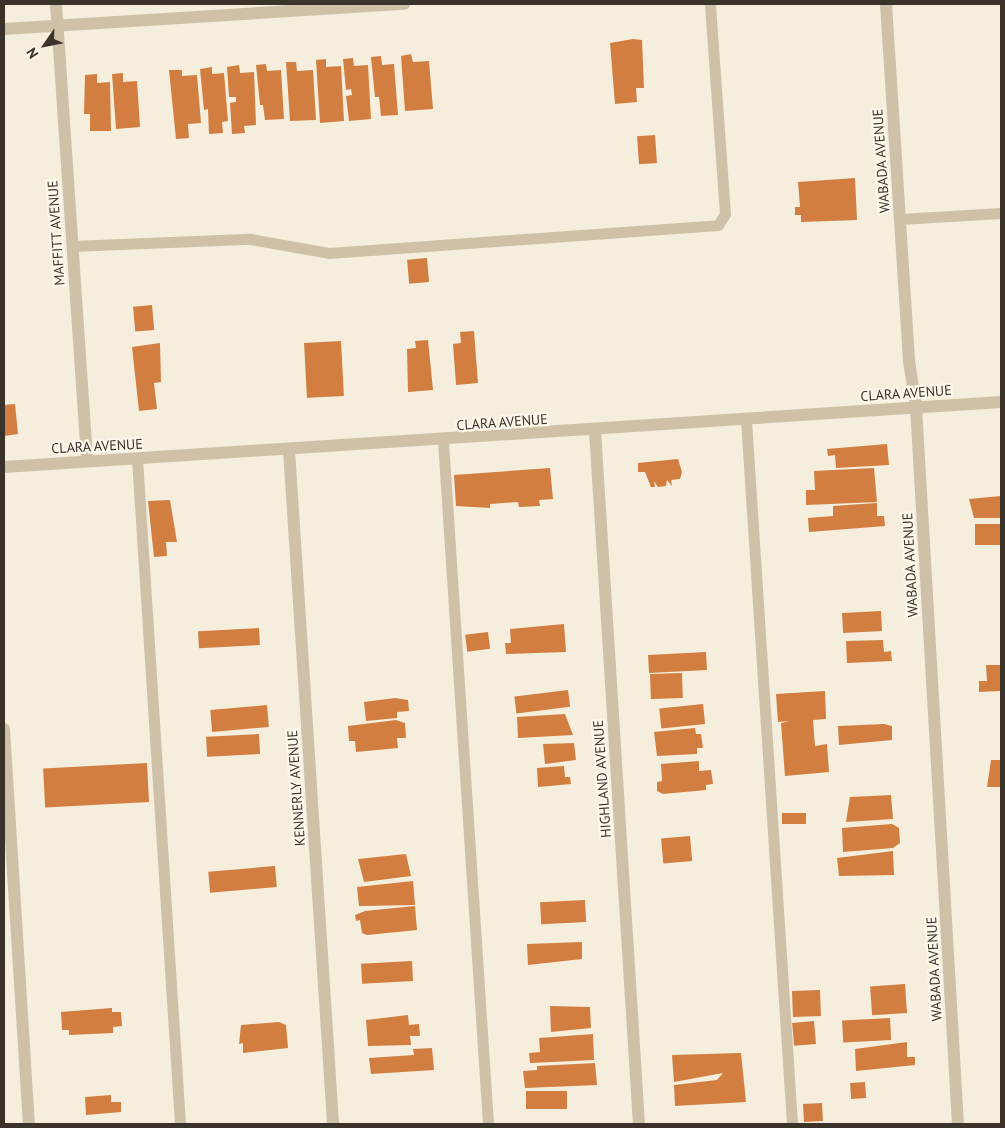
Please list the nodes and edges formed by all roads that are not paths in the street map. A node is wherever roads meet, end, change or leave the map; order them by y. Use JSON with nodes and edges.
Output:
{"nodes":[{"id":1,"x":56,"y":4,"type":"edge"},
{"id":2,"x":404,"y":4,"type":"edge"},
{"id":3,"x":710,"y":4,"type":"edge"},
{"id":4,"x":886,"y":4,"type":"edge"},
{"id":5,"x":57,"y":26,"type":"junction"},
{"id":6,"x":4,"y":30,"type":"edge"},
{"id":7,"x":1001,"y":213,"type":"edge"},
{"id":8,"x":900,"y":219,"type":"junction"},
{"id":9,"x":72,"y":246,"type":"junction"},
{"id":10,"x":1001,"y":402,"type":"edge"},
{"id":11,"x":916,"y":407,"type":"junction"},
{"id":12,"x":746,"y":420,"type":"junction"},
{"id":13,"x":595,"y":431,"type":"junction"},
{"id":14,"x":443,"y":441,"type":"junction"},
{"id":15,"x":289,"y":450,"type":"junction"},
{"id":16,"x":137,"y":459,"type":"junction"},
{"id":17,"x":87,"y":461,"type":"junction"},
{"id":18,"x":4,"y":467,"type":"edge"},
{"id":19,"x":4,"y":729,"type":"edge"},
{"id":20,"x":29,"y":1124,"type":"edge"},
{"id":21,"x":180,"y":1124,"type":"edge"},
{"id":22,"x":333,"y":1124,"type":"edge"},
{"id":23,"x":488,"y":1124,"type":"edge"},
{"id":24,"x":639,"y":1124,"type":"edge"},
{"id":25,"x":792,"y":1124,"type":"edge"},
{"id":26,"x":958,"y":1124,"type":"edge"}],
"edges":[{"from":1,"to":5,"type":"street","name":"MAFFITT AVENUE"},
{"from":2,"to":5,"type":"street"},
{"from":3,"to":9,"type":"lane"},
{"from":4,"to":8,"type":"street","name":"WABADA AVENUE"},
{"from":5,"to":6,"type":"street"},
{"from":5,"to":9,"type":"street","name":"MAFFITT AVENUE"},
{"from":7,"to":8,"type":"lane"},
{"from":8,"to":11,"type":"street","name":"WABADA AVENUE"},
{"from":9,"to":17,"type":"street","name":"MAFFITT AVENUE"},
{"from":10,"to":11,"type":"street","name":"CLARA AVENUE"},
{"from":11,"to":12,"type":"street","name":"CLARA AVENUE"},
{"from":11,"to":26,"type":"street","name":"WABADA AVENUE"},
{"from":12,"to":13,"type":"street","name":"CLARA AVENUE"},
{"from":12,"to":25,"type":"lane"},
{"from":13,"to":14,"type":"street","name":"CLARA AVENUE"},
{"from":13,"to":24,"type":"street","name":"HIGHLAND AVENUE"},
{"from":14,"to":15,"type":"street","name":"CLARA AVENUE"},
{"from":14,"to":23,"type":"lane"},
{"from":15,"to":16,"type":"street","name":"CLARA AVENUE"},
{"from":15,"to":22,"type":"street","name":"KENNERLY AVENUE"},
{"from":16,"to":17,"type":"street","name":"CLARA AVENUE"},
{"from":16,"to":21,"type":"lane"},
{"from":17,"to":18,"type":"street","name":"CLARA AVENUE"},
{"from":19,"to":20,"type":"street"}]}
